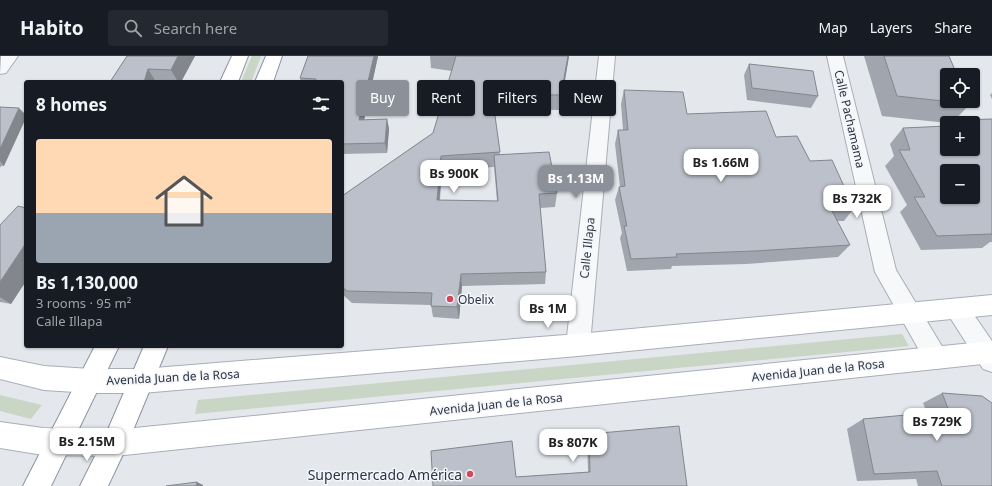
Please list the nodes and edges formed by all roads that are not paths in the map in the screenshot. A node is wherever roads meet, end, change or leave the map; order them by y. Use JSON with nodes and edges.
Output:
{"nodes":[{"id":1,"x":10,"y":56,"type":"edge"},
{"id":2,"x":240,"y":56,"type":"edge"},
{"id":3,"x":274,"y":56,"type":"edge"},
{"id":4,"x":607,"y":56,"type":"edge"},
{"id":5,"x":835,"y":56,"type":"edge"},
{"id":6,"x":0,"y":69,"type":"edge"},
{"id":7,"x":230,"y":80,"type":"edge"},
{"id":8,"x":265,"y":80,"type":"edge"},
{"id":9,"x":992,"y":306,"type":"edge"},
{"id":10,"x":957,"y":309,"type":"junction"},
{"id":11,"x":910,"y":314,"type":"junction"},
{"id":12,"x":578,"y":345,"type":"junction"},
{"id":13,"x":106,"y":348,"type":"edge"},
{"id":14,"x":155,"y":348,"type":"edge"},
{"id":15,"x":990,"y":355,"type":"edge"},
{"id":16,"x":937,"y":358,"type":"junction"},
{"id":17,"x":0,"y":368,"type":"edge"},
{"id":18,"x":91,"y":381,"type":"junction"},
{"id":19,"x":142,"y":381,"type":"junction"},
{"id":20,"x":0,"y":435,"type":"edge"},
{"id":21,"x":59,"y":443,"type":"junction"},
{"id":22,"x":115,"y":443,"type":"junction"},
{"id":23,"x":36,"y":486,"type":"edge"},
{"id":24,"x":94,"y":486,"type":"edge"}],
"edges":[{"from":1,"to":6,"type":"street"},
{"from":2,"to":7,"type":"main road"},
{"from":3,"to":8,"type":"main road"},
{"from":4,"to":12,"type":"street","name":"Calle Illapa"},
{"from":5,"to":11,"type":"street","name":"Calle Pachamama"},
{"from":9,"to":10,"type":"main road","name":"Avenida Juan de la Rosa"},
{"from":10,"to":11,"type":"main road","name":"Avenida Juan de la Rosa"},
{"from":10,"to":15,"type":"street"},
{"from":11,"to":12,"type":"main road","name":"Avenida Juan de la Rosa"},
{"from":11,"to":16,"type":"street","name":"Calle Pachamama"},
{"from":12,"to":19,"type":"main road","name":"Avenida Juan de la Rosa"},
{"from":13,"to":18,"type":"main road"},
{"from":14,"to":19,"type":"main road"},
{"from":15,"to":16,"type":"main road","name":"Avenida Juan de la Rosa"},
{"from":16,"to":22,"type":"main road","name":"Avenida Juan de la Rosa"},
{"from":17,"to":18,"type":"main road","name":"Avenida Juan de la Rosa"},
{"from":18,"to":19,"type":"main road","name":"Avenida Juan de la Rosa"},
{"from":18,"to":21,"type":"main road"},
{"from":19,"to":22,"type":"main road"},
{"from":20,"to":21,"type":"main road","name":"Avenida Juan de la Rosa"},
{"from":21,"to":22,"type":"main road","name":"Avenida Juan de la Rosa"},
{"from":21,"to":23,"type":"main road"},
{"from":22,"to":24,"type":"main road"}]}
